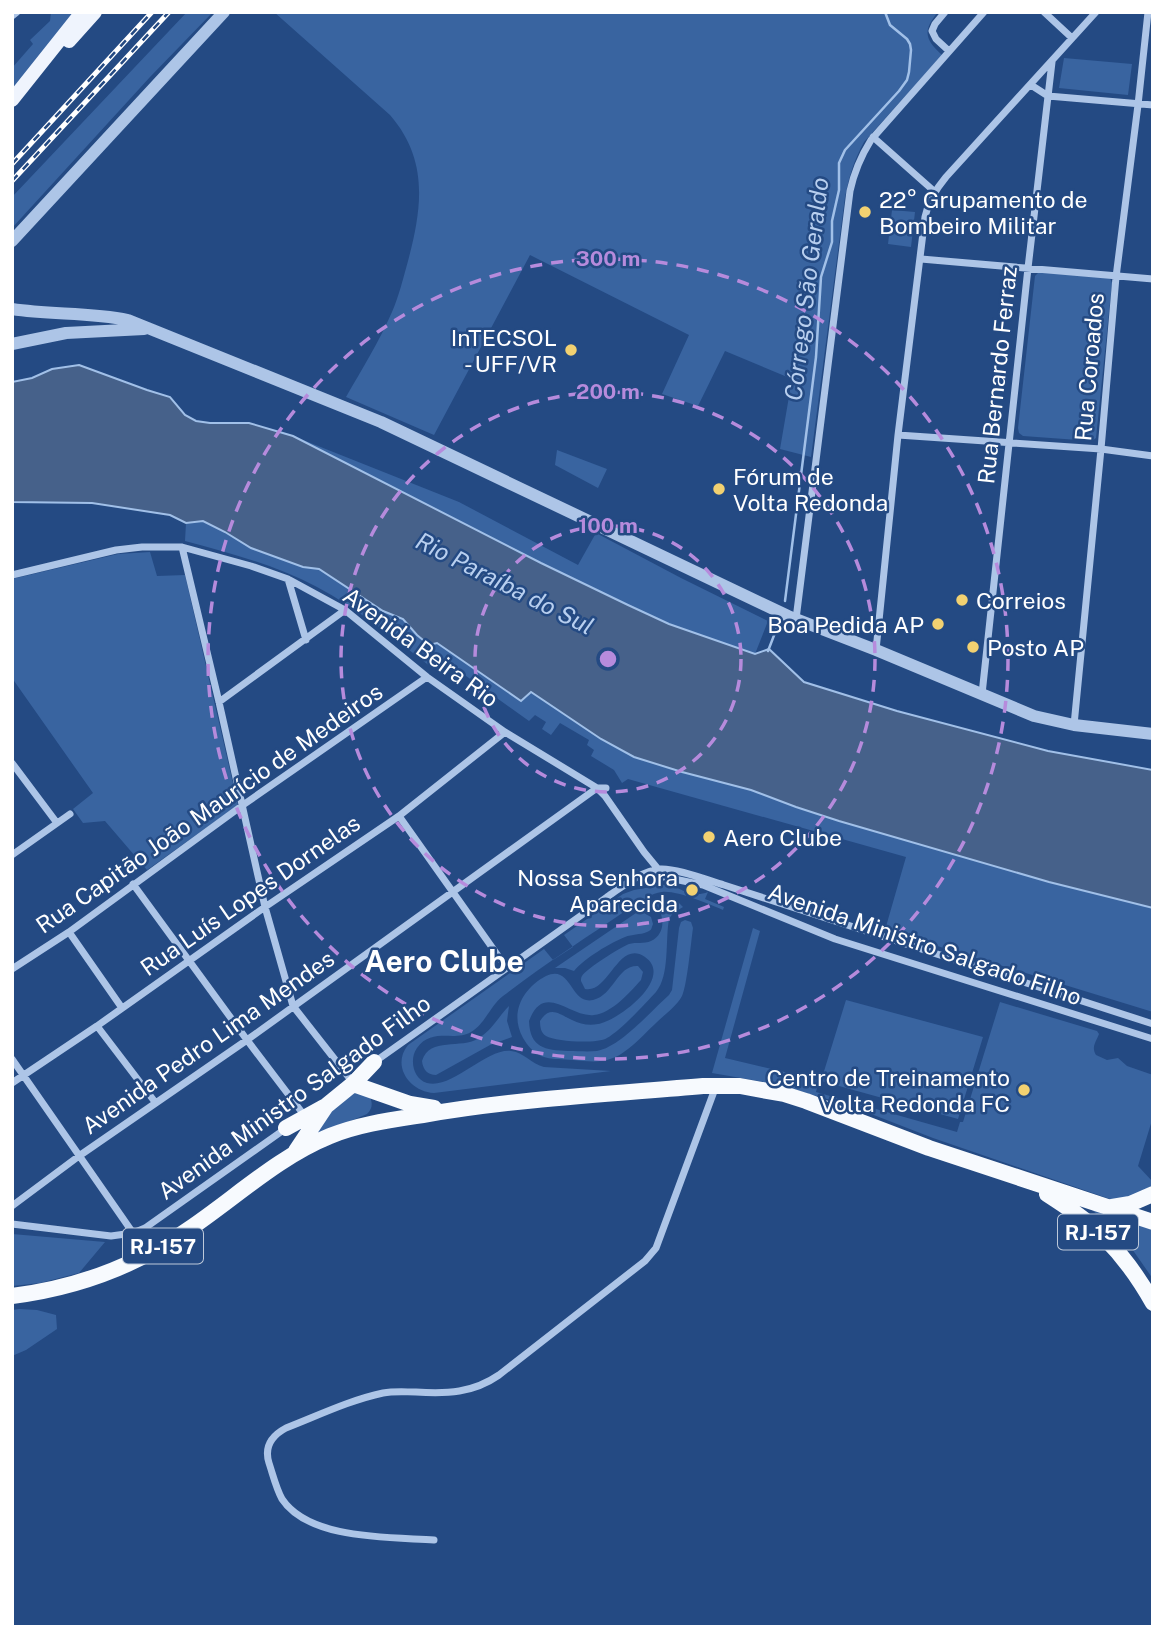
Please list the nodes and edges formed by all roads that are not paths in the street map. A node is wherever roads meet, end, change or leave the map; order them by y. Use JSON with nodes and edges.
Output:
{"nodes":[{"id":1,"x":17,"y":12,"type":"edge"},
{"id":2,"x":82,"y":12,"type":"edge"},
{"id":3,"x":95,"y":12,"type":"edge"},
{"id":4,"x":224,"y":12,"type":"edge"},
{"id":5,"x":945,"y":12,"type":"edge"},
{"id":6,"x":984,"y":12,"type":"edge"},
{"id":7,"x":1044,"y":12,"type":"edge"},
{"id":8,"x":1096,"y":12,"type":"edge"},
{"id":9,"x":1148,"y":12,"type":"edge"},
{"id":10,"x":12,"y":16,"type":"edge"},
{"id":11,"x":1072,"y":38,"type":"junction"},
{"id":12,"x":950,"y":51,"type":"junction"},
{"id":13,"x":1052,"y":61,"type":"junction"},
{"id":14,"x":1031,"y":85,"type":"junction"},
{"id":15,"x":23,"y":87,"type":"junction"},
{"id":16,"x":1048,"y":96,"type":"junction"},
{"id":17,"x":12,"y":100,"type":"edge"},
{"id":18,"x":1138,"y":105,"type":"junction"},
{"id":19,"x":1153,"y":105,"type":"edge"},
{"id":20,"x":873,"y":137,"type":"junction"},
{"id":21,"x":935,"y":192,"type":"junction"},
{"id":22,"x":12,"y":241,"type":"edge"},
{"id":23,"x":920,"y":259,"type":"junction"},
{"id":24,"x":1028,"y":268,"type":"junction"},
{"id":25,"x":1116,"y":277,"type":"junction"},
{"id":26,"x":1153,"y":279,"type":"edge"},
{"id":27,"x":12,"y":309,"type":"edge"},
{"id":28,"x":148,"y":329,"type":"junction"},
{"id":29,"x":12,"y":344,"type":"edge"},
{"id":30,"x":898,"y":435,"type":"junction"},
{"id":31,"x":1010,"y":443,"type":"junction"},
{"id":32,"x":1101,"y":449,"type":"junction"},
{"id":33,"x":1153,"y":456,"type":"edge"},
{"id":34,"x":182,"y":547,"type":"junction"},
{"id":35,"x":12,"y":575,"type":"edge"},
{"id":36,"x":288,"y":579,"type":"junction"},
{"id":37,"x":345,"y":610,"type":"junction"},
{"id":38,"x":792,"y":618,"type":"junction"},
{"id":39,"x":306,"y":640,"type":"junction"},
{"id":40,"x":876,"y":650,"type":"junction"},
{"id":41,"x":428,"y":677,"type":"junction"},
{"id":42,"x":982,"y":694,"type":"junction"},
{"id":43,"x":219,"y":702,"type":"junction"},
{"id":44,"x":1074,"y":726,"type":"junction"},
{"id":45,"x":505,"y":732,"type":"junction"},
{"id":46,"x":1153,"y":734,"type":"edge"},
{"id":47,"x":12,"y":763,"type":"edge"},
{"id":48,"x":597,"y":788,"type":"junction"},
{"id":49,"x":606,"y":788,"type":"dead end"},
{"id":50,"x":243,"y":805,"type":"junction"},
{"id":51,"x":70,"y":814,"type":"dead end"},
{"id":52,"x":399,"y":816,"type":"junction"},
{"id":53,"x":57,"y":823,"type":"junction"},
{"id":54,"x":644,"y":852,"type":"junction"},
{"id":55,"x":12,"y":855,"type":"edge"},
{"id":56,"x":658,"y":869,"type":"junction"},
{"id":57,"x":646,"y":873,"type":"junction"},
{"id":58,"x":133,"y":884,"type":"junction"},
{"id":59,"x":453,"y":892,"type":"junction"},
{"id":60,"x":265,"y":907,"type":"junction"},
{"id":61,"x":69,"y":932,"type":"junction"},
{"id":62,"x":189,"y":961,"type":"junction"},
{"id":63,"x":506,"y":967,"type":"junction"},
{"id":64,"x":12,"y":969,"type":"edge"},
{"id":65,"x":293,"y":1006,"type":"junction"},
{"id":66,"x":122,"y":1008,"type":"junction"},
{"id":67,"x":1153,"y":1024,"type":"edge"},
{"id":68,"x":97,"y":1026,"type":"junction"},
{"id":69,"x":1153,"y":1039,"type":"edge"},
{"id":70,"x":247,"y":1040,"type":"junction"},
{"id":71,"x":12,"y":1059,"type":"edge"},
{"id":72,"x":374,"y":1062,"type":"joint"},
{"id":73,"x":24,"y":1076,"type":"junction"},
{"id":74,"x":352,"y":1082,"type":"junction"},
{"id":75,"x":12,"y":1083,"type":"edge"},
{"id":76,"x":716,"y":1085,"type":"junction"},
{"id":77,"x":371,"y":1091,"type":"junction"},
{"id":78,"x":155,"y":1102,"type":"junction"},
{"id":79,"x":326,"y":1105,"type":"junction"},
{"id":80,"x":457,"y":1109,"type":"junction"},
{"id":81,"x":304,"y":1115,"type":"junction"},
{"id":82,"x":363,"y":1125,"type":"junction"},
{"id":83,"x":286,"y":1128,"type":"junction"},
{"id":84,"x":295,"y":1154,"type":"junction"},
{"id":85,"x":79,"y":1156,"type":"junction"},
{"id":86,"x":1024,"y":1180,"type":"junction"},
{"id":87,"x":1153,"y":1194,"type":"edge"},
{"id":88,"x":12,"y":1206,"type":"edge"},
{"id":89,"x":1107,"y":1207,"type":"junction"},
{"id":90,"x":1153,"y":1222,"type":"edge"},
{"id":91,"x":12,"y":1224,"type":"edge"},
{"id":92,"x":133,"y":1233,"type":"junction"},
{"id":93,"x":12,"y":1296,"type":"edge"},
{"id":94,"x":1153,"y":1303,"type":"edge"},
{"id":95,"x":434,"y":1540,"type":"dead end"}],
"edges":[{"from":1,"to":10,"type":"street"},
{"from":2,"to":15,"type":"main road"},
{"from":3,"to":15,"type":"main road"},
{"from":4,"to":22,"type":"street"},
{"from":5,"to":12,"type":"street"},
{"from":6,"to":12,"type":"street"},
{"from":7,"to":11,"type":"street"},
{"from":8,"to":11,"type":"street"},
{"from":9,"to":18,"type":"street","name":"Rua Coroados"},
{"from":11,"to":13,"type":"street"},
{"from":12,"to":20,"type":"street"},
{"from":13,"to":14,"type":"street"},
{"from":13,"to":16,"type":"street","name":"Rua Bernardo Ferraz"},
{"from":14,"to":16,"type":"street"},
{"from":14,"to":21,"type":"street"},
{"from":15,"to":17,"type":"main road"},
{"from":16,"to":18,"type":"street"},
{"from":16,"to":24,"type":"street","name":"Rua Bernardo Ferraz"},
{"from":18,"to":19,"type":"street"},
{"from":18,"to":25,"type":"street","name":"Rua Coroados"},
{"from":20,"to":21,"type":"street"},
{"from":20,"to":38,"type":"street"},
{"from":21,"to":23,"type":"street"},
{"from":23,"to":24,"type":"street"},
{"from":23,"to":30,"type":"street"},
{"from":24,"to":25,"type":"street"},
{"from":24,"to":31,"type":"street","name":"Rua Bernardo Ferraz"},
{"from":25,"to":26,"type":"street"},
{"from":25,"to":32,"type":"street","name":"Rua Coroados"},
{"from":27,"to":28,"type":"street"},
{"from":28,"to":29,"type":"street"},
{"from":28,"to":38,"type":"street"},
{"from":30,"to":31,"type":"street"},
{"from":30,"to":40,"type":"street"},
{"from":31,"to":32,"type":"street"},
{"from":31,"to":42,"type":"street","name":"Rua Bernardo Ferraz"},
{"from":32,"to":33,"type":"street"},
{"from":32,"to":44,"type":"street","name":"Rua Coroados"},
{"from":34,"to":35,"type":"street","name":"Avenida Beira Rio"},
{"from":34,"to":36,"type":"street","name":"Avenida Beira Rio"},
{"from":34,"to":43,"type":"street"},
{"from":36,"to":37,"type":"street","name":"Avenida Beira Rio"},
{"from":36,"to":39,"type":"street"},
{"from":37,"to":39,"type":"street"},
{"from":37,"to":41,"type":"street","name":"Avenida Beira Rio"},
{"from":38,"to":40,"type":"street"},
{"from":39,"to":43,"type":"street"},
{"from":40,"to":42,"type":"street"},
{"from":41,"to":45,"type":"street","name":"Avenida Beira Rio"},
{"from":41,"to":50,"type":"street","name":"Rua Capitão João Maurício de Medeiros"},
{"from":42,"to":44,"type":"street"},
{"from":43,"to":50,"type":"street"},
{"from":44,"to":46,"type":"street"},
{"from":45,"to":48,"type":"street","name":"Avenida Beira Rio"},
{"from":45,"to":52,"type":"street","name":"Rua Luís Lopes Dornelas"},
{"from":47,"to":53,"type":"street"},
{"from":48,"to":49,"type":"street"},
{"from":48,"to":54,"type":"street","name":"Avenida Beira Rio"},
{"from":48,"to":59,"type":"street","name":"Avenida Pedro Lima Mendes"},
{"from":50,"to":58,"type":"street","name":"Rua Capitão João Maurício de Medeiros"},
{"from":50,"to":60,"type":"street"},
{"from":51,"to":53,"type":"street"},
{"from":52,"to":59,"type":"street"},
{"from":52,"to":60,"type":"street","name":"Rua Luís Lopes Dornelas"},
{"from":53,"to":55,"type":"street"},
{"from":54,"to":56,"type":"street","name":"Avenida Beira Rio"},
{"from":54,"to":57,"type":"street","name":"Avenida Beira Rio"},
{"from":56,"to":57,"type":"street","name":"Avenida Ministro Salgado Filho"},
{"from":56,"to":67,"type":"street","name":"Avenida Ministro Salgado Filho"},
{"from":57,"to":63,"type":"street","name":"Avenida Ministro Salgado Filho"},
{"from":57,"to":69,"type":"street","name":"Avenida Ministro Salgado Filho"},
{"from":58,"to":61,"type":"street","name":"Rua Capitão João Maurício de Medeiros"},
{"from":58,"to":62,"type":"street"},
{"from":59,"to":63,"type":"street"},
{"from":59,"to":65,"type":"street","name":"Avenida Pedro Lima Mendes"},
{"from":60,"to":62,"type":"street","name":"Rua Luís Lopes Dornelas"},
{"from":60,"to":65,"type":"street"},
{"from":61,"to":64,"type":"street","name":"Rua Capitão João Maurício de Medeiros"},
{"from":61,"to":66,"type":"street"},
{"from":62,"to":66,"type":"street","name":"Rua Luís Lopes Dornelas"},
{"from":62,"to":70,"type":"street"},
{"from":63,"to":72,"type":"street","name":"Avenida Ministro Salgado Filho"},
{"from":65,"to":70,"type":"street","name":"Avenida Pedro Lima Mendes"},
{"from":65,"to":74,"type":"street"},
{"from":66,"to":68,"type":"street","name":"Rua Luís Lopes Dornelas"},
{"from":68,"to":73,"type":"street","name":"Rua Luís Lopes Dornelas"},
{"from":68,"to":78,"type":"street"},
{"from":70,"to":78,"type":"street","name":"Avenida Pedro Lima Mendes"},
{"from":70,"to":81,"type":"street"},
{"from":71,"to":73,"type":"street"},
{"from":72,"to":74,"type":"highway"},
{"from":73,"to":75,"type":"street","name":"Rua Luís Lopes Dornelas"},
{"from":73,"to":85,"type":"street"},
{"from":74,"to":77,"type":"highway"},
{"from":74,"to":79,"type":"highway"},
{"from":74,"to":81,"type":"street","name":"Avenida Ministro Salgado Filho"},
{"from":76,"to":80,"type":"highway","number":"RJ-157"},
{"from":76,"to":86,"type":"highway","number":"RJ-157"},
{"from":76,"to":95,"type":"street"},
{"from":77,"to":80,"type":"highway"},
{"from":77,"to":82,"type":"highway"},
{"from":78,"to":85,"type":"street","name":"Avenida Pedro Lima Mendes"},
{"from":79,"to":83,"type":"highway"},
{"from":79,"to":84,"type":"highway"},
{"from":80,"to":82,"type":"highway","number":"RJ-157"},
{"from":81,"to":83,"type":"street","name":"Avenida Ministro Salgado Filho"},
{"from":82,"to":84,"type":"highway","number":"RJ-157"},
{"from":83,"to":92,"type":"street","name":"Avenida Ministro Salgado Filho"},
{"from":84,"to":93,"type":"highway","number":"RJ-157"},
{"from":85,"to":88,"type":"street","name":"Avenida Pedro Lima Mendes"},
{"from":85,"to":92,"type":"street"},
{"from":86,"to":89,"type":"highway"},
{"from":86,"to":94,"type":"highway","number":"RJ-157"},
{"from":87,"to":89,"type":"highway"},
{"from":89,"to":90,"type":"highway"},
{"from":91,"to":92,"type":"street","name":"Avenida Ministro Salgado Filho"}]}
